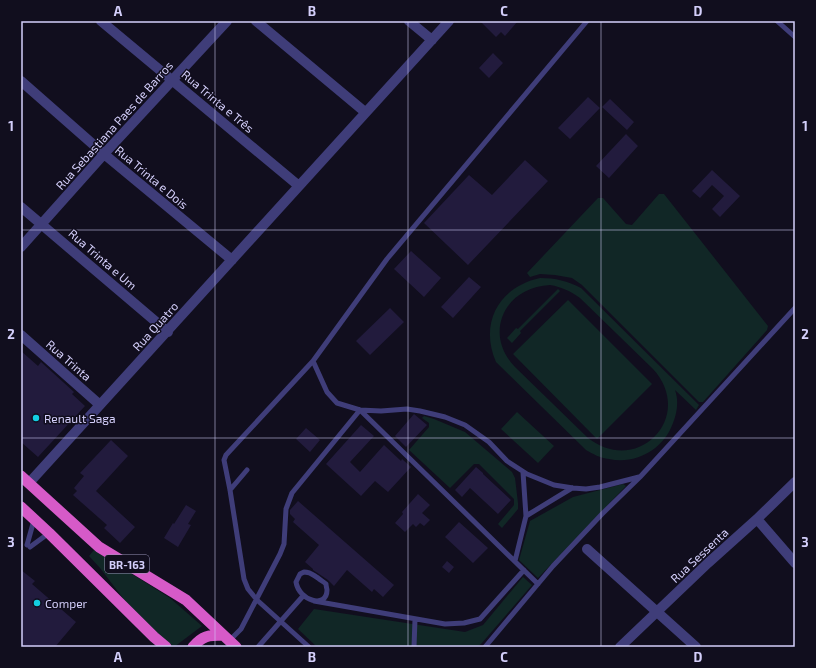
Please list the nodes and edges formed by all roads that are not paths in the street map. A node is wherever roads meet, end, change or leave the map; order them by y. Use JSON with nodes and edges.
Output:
{"nodes":[{"id":1,"x":101,"y":21,"type":"edge"},
{"id":2,"x":227,"y":21,"type":"edge"},
{"id":3,"x":256,"y":21,"type":"edge"},
{"id":4,"x":409,"y":21,"type":"edge"},
{"id":5,"x":449,"y":21,"type":"edge"},
{"id":6,"x":587,"y":21,"type":"edge"},
{"id":7,"x":776,"y":21,"type":"edge"},
{"id":8,"x":795,"y":37,"type":"edge"},
{"id":9,"x":432,"y":40,"type":"junction"},
{"id":10,"x":172,"y":80,"type":"junction"},
{"id":11,"x":21,"y":81,"type":"edge"},
{"id":12,"x":365,"y":112,"type":"junction"},
{"id":13,"x":104,"y":154,"type":"junction"},
{"id":14,"x":299,"y":186,"type":"junction"},
{"id":15,"x":21,"y":207,"type":"edge"},
{"id":16,"x":42,"y":223,"type":"junction"},
{"id":17,"x":21,"y":247,"type":"edge"},
{"id":18,"x":232,"y":260,"type":"junction"},
{"id":19,"x":795,"y":308,"type":"edge"},
{"id":20,"x":168,"y":332,"type":"junction"},
{"id":21,"x":21,"y":335,"type":"edge"},
{"id":22,"x":312,"y":362,"type":"junction"},
{"id":23,"x":100,"y":405,"type":"junction"},
{"id":24,"x":360,"y":410,"type":"junction"},
{"id":25,"x":247,"y":470,"type":"dead end"},
{"id":26,"x":523,"y":472,"type":"junction"},
{"id":27,"x":640,"y":477,"type":"junction"},
{"id":28,"x":25,"y":480,"type":"edge"},
{"id":29,"x":795,"y":482,"type":"edge"},
{"id":30,"x":572,"y":488,"type":"junction"},
{"id":31,"x":230,"y":490,"type":"junction"},
{"id":32,"x":21,"y":507,"type":"edge"},
{"id":33,"x":526,"y":516,"type":"junction"},
{"id":34,"x":34,"y":519,"type":"junction"},
{"id":35,"x":757,"y":519,"type":"junction"},
{"id":36,"x":49,"y":533,"type":"junction"},
{"id":37,"x":587,"y":549,"type":"dead end"},
{"id":38,"x":515,"y":561,"type":"junction"},
{"id":39,"x":795,"y":563,"type":"edge"},
{"id":40,"x":524,"y":570,"type":"junction"},
{"id":41,"x":538,"y":584,"type":"junction"},
{"id":42,"x":303,"y":596,"type":"junction"},
{"id":43,"x":257,"y":600,"type":"junction"},
{"id":44,"x":314,"y":601,"type":"junction"},
{"id":45,"x":657,"y":612,"type":"junction"},
{"id":46,"x":415,"y":619,"type":"junction"},
{"id":47,"x":282,"y":622,"type":"junction"},
{"id":48,"x":229,"y":641,"type":"edge"},
{"id":49,"x":156,"y":643,"type":"edge"},
{"id":50,"x":196,"y":644,"type":"edge"},
{"id":51,"x":166,"y":647,"type":"edge"},
{"id":52,"x":183,"y":647,"type":"edge"},
{"id":53,"x":258,"y":647,"type":"edge"},
{"id":54,"x":309,"y":647,"type":"edge"},
{"id":55,"x":414,"y":647,"type":"edge"},
{"id":56,"x":485,"y":647,"type":"edge"},
{"id":57,"x":620,"y":647,"type":"edge"},
{"id":58,"x":696,"y":647,"type":"edge"}],
"edges":[{"from":1,"to":10,"type":"street","name":"Rua Trinta e Três"},
{"from":2,"to":10,"type":"street","name":"Rua Sebastiana Paes de Barros"},
{"from":3,"to":12,"type":"street"},
{"from":4,"to":9,"type":"street"},
{"from":5,"to":9,"type":"street","name":"Rua Quatro"},
{"from":6,"to":22,"type":"lane"},
{"from":7,"to":8,"type":"lane"},
{"from":9,"to":12,"type":"street","name":"Rua Quatro"},
{"from":10,"to":13,"type":"street","name":"Rua Sebastiana Paes de Barros"},
{"from":10,"to":14,"type":"street","name":"Rua Trinta e Três"},
{"from":11,"to":13,"type":"street","name":"Rua Trinta e Dois"},
{"from":12,"to":14,"type":"street","name":"Rua Quatro"},
{"from":13,"to":16,"type":"street","name":"Rua Sebastiana Paes de Barros"},
{"from":13,"to":18,"type":"street","name":"Rua Trinta e Dois"},
{"from":14,"to":18,"type":"street","name":"Rua Quatro"},
{"from":15,"to":16,"type":"street","name":"Rua Trinta e Um"},
{"from":16,"to":17,"type":"street","name":"Rua Sebastiana Paes de Barros"},
{"from":16,"to":20,"type":"street","name":"Rua Trinta e Um"},
{"from":18,"to":20,"type":"street","name":"Rua Quatro"},
{"from":19,"to":27,"type":"lane"},
{"from":20,"to":23,"type":"street","name":"Rua Quatro"},
{"from":21,"to":23,"type":"street","name":"Rua Trinta"},
{"from":22,"to":24,"type":"lane"},
{"from":22,"to":31,"type":"lane"},
{"from":23,"to":28,"type":"street","name":"Rua Quatro"},
{"from":24,"to":26,"type":"lane"},
{"from":24,"to":38,"type":"lane"},
{"from":24,"to":43,"type":"lane"},
{"from":25,"to":31,"type":"lane"},
{"from":26,"to":30,"type":"lane"},
{"from":26,"to":33,"type":"lane"},
{"from":27,"to":30,"type":"lane"},
{"from":27,"to":41,"type":"lane"},
{"from":28,"to":48,"type":"highway","number":"BR-163"},
{"from":29,"to":35,"type":"street","name":"Rua Sessenta"},
{"from":30,"to":33,"type":"lane"},
{"from":31,"to":43,"type":"lane"},
{"from":32,"to":34,"type":"highway","number":"BR-163"},
{"from":33,"to":38,"type":"lane"},
{"from":34,"to":36,"type":"highway","number":"BR-163"},
{"from":34,"to":36,"type":"lane"},
{"from":35,"to":39,"type":"street"},
{"from":35,"to":45,"type":"street","name":"Rua Sessenta"},
{"from":36,"to":49,"type":"highway","number":"BR-163"},
{"from":37,"to":45,"type":"street"},
{"from":38,"to":40,"type":"lane"},
{"from":40,"to":41,"type":"lane"},
{"from":40,"to":46,"type":"lane"},
{"from":41,"to":56,"type":"lane"},
{"from":42,"to":44,"type":"lane"},
{"from":42,"to":44,"type":"lane"},
{"from":42,"to":47,"type":"lane"},
{"from":43,"to":47,"type":"lane"},
{"from":43,"to":48,"type":"lane"},
{"from":44,"to":46,"type":"lane"},
{"from":45,"to":57,"type":"street","name":"Rua Sessenta"},
{"from":45,"to":58,"type":"street"},
{"from":46,"to":55,"type":"lane"},
{"from":47,"to":53,"type":"lane"},
{"from":47,"to":54,"type":"lane"},
{"from":48,"to":50,"type":"highway"},
{"from":49,"to":51,"type":"highway","number":"BR-163"},
{"from":50,"to":52,"type":"highway"}]}
